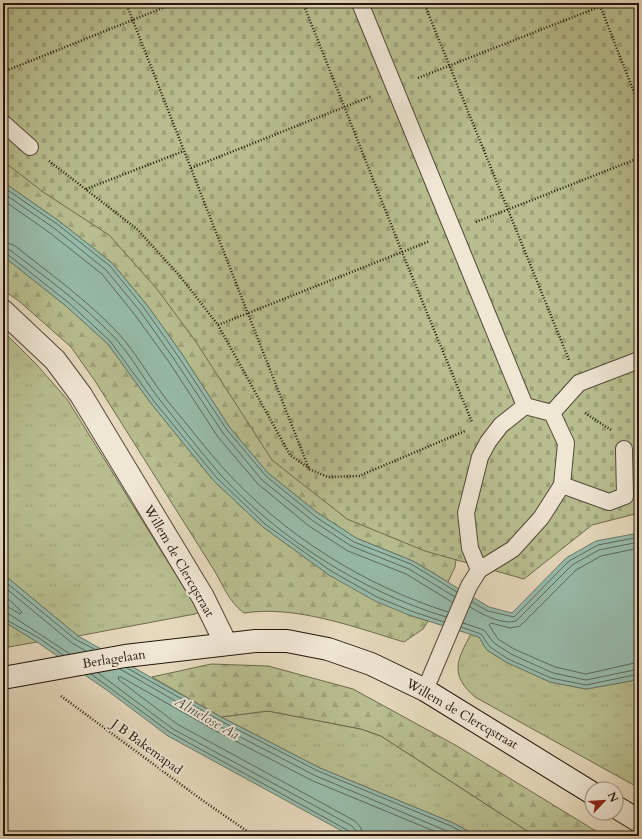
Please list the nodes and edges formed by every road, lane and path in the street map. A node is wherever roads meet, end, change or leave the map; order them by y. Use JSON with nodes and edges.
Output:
{"nodes":[{"id":1,"x":126,"y":3,"type":"edge"},
{"id":2,"x":175,"y":3,"type":"edge"},
{"id":3,"x":303,"y":3,"type":"edge"},
{"id":4,"x":360,"y":3,"type":"edge"},
{"id":5,"x":424,"y":3,"type":"edge"},
{"id":6,"x":599,"y":3,"type":"edge"},
{"id":7,"x":132,"y":20,"type":"junction"},
{"id":8,"x":3,"y":72,"type":"edge"},
{"id":9,"x":639,"y":105,"type":"edge"},
{"id":10,"x":3,"y":123,"type":"edge"},
{"id":11,"x":30,"y":147,"type":"joint"},
{"id":12,"x":184,"y":151,"type":"junction"},
{"id":13,"x":639,"y":158,"type":"edge"},
{"id":14,"x":85,"y":189,"type":"junction"},
{"id":15,"x":507,"y":210,"type":"junction"},
{"id":16,"x":454,"y":232,"type":"junction"},
{"id":17,"x":402,"y":252,"type":"junction"},
{"id":18,"x":3,"y":310,"type":"edge"},
{"id":19,"x":248,"y":313,"type":"junction"},
{"id":20,"x":218,"y":325,"type":"junction"},
{"id":21,"x":639,"y":360,"type":"edge"},
{"id":22,"x":579,"y":383,"type":"junction"},
{"id":23,"x":564,"y":399,"type":"junction"},
{"id":24,"x":524,"y":406,"type":"junction"},
{"id":25,"x":552,"y":413,"type":"junction"},
{"id":26,"x":474,"y":427,"type":"junction"},
{"id":27,"x":488,"y":442,"type":"junction"},
{"id":28,"x":624,"y":449,"type":"joint"},
{"id":29,"x":309,"y":469,"type":"junction"},
{"id":30,"x":562,"y":485,"type":"junction"},
{"id":31,"x":479,"y":570,"type":"junction"},
{"id":32,"x":226,"y":644,"type":"junction"},
{"id":33,"x":30,"y":673,"type":"junction"},
{"id":34,"x":3,"y":678,"type":"edge"},
{"id":35,"x":425,"y":690,"type":"junction"},
{"id":36,"x":584,"y":788,"type":"edge"},
{"id":37,"x":624,"y":812,"type":"edge"},
{"id":38,"x":639,"y":821,"type":"edge"},
{"id":39,"x":254,"y":836,"type":"edge"}],
"edges":[{"from":1,"to":7,"type":"path"},
{"from":2,"to":7,"type":"path"},
{"from":3,"to":17,"type":"path"},
{"from":4,"to":16,"type":"lane"},
{"from":5,"to":15,"type":"path"},
{"from":6,"to":9,"type":"path"},
{"from":7,"to":8,"type":"path"},
{"from":7,"to":12,"type":"path"},
{"from":10,"to":11,"type":"lane"},
{"from":11,"to":14,"type":"path"},
{"from":12,"to":14,"type":"path"},
{"from":12,"to":19,"type":"path"},
{"from":13,"to":15,"type":"path"},
{"from":14,"to":20,"type":"path"},
{"from":15,"to":16,"type":"path"},
{"from":15,"to":22,"type":"path"},
{"from":16,"to":17,"type":"path"},
{"from":16,"to":24,"type":"lane"},
{"from":17,"to":19,"type":"path"},
{"from":17,"to":26,"type":"path"},
{"from":18,"to":32,"type":"street","name":"Willem de Clercqstraat"},
{"from":19,"to":20,"type":"path"},
{"from":19,"to":29,"type":"path"},
{"from":20,"to":29,"type":"path"},
{"from":21,"to":22,"type":"lane"},
{"from":22,"to":23,"type":"lane"},
{"from":23,"to":25,"type":"lane"},
{"from":23,"to":28,"type":"path"},
{"from":24,"to":25,"type":"lane"},
{"from":24,"to":27,"type":"lane"},
{"from":25,"to":30,"type":"lane"},
{"from":26,"to":27,"type":"path"},
{"from":26,"to":29,"type":"path"},
{"from":27,"to":31,"type":"lane"},
{"from":28,"to":30,"type":"lane"},
{"from":30,"to":31,"type":"lane"},
{"from":31,"to":35,"type":"lane"},
{"from":32,"to":33,"type":"street","name":"Berlagelaan"},
{"from":32,"to":35,"type":"street","name":"Willem de Clercqstraat"},
{"from":33,"to":34,"type":"street","name":"Berlagelaan"},
{"from":33,"to":39,"type":"path","name":"J B Bakemapad"},
{"from":35,"to":36,"type":"street","name":"Willem de Clercqstraat"},
{"from":37,"to":38,"type":"street"}]}
